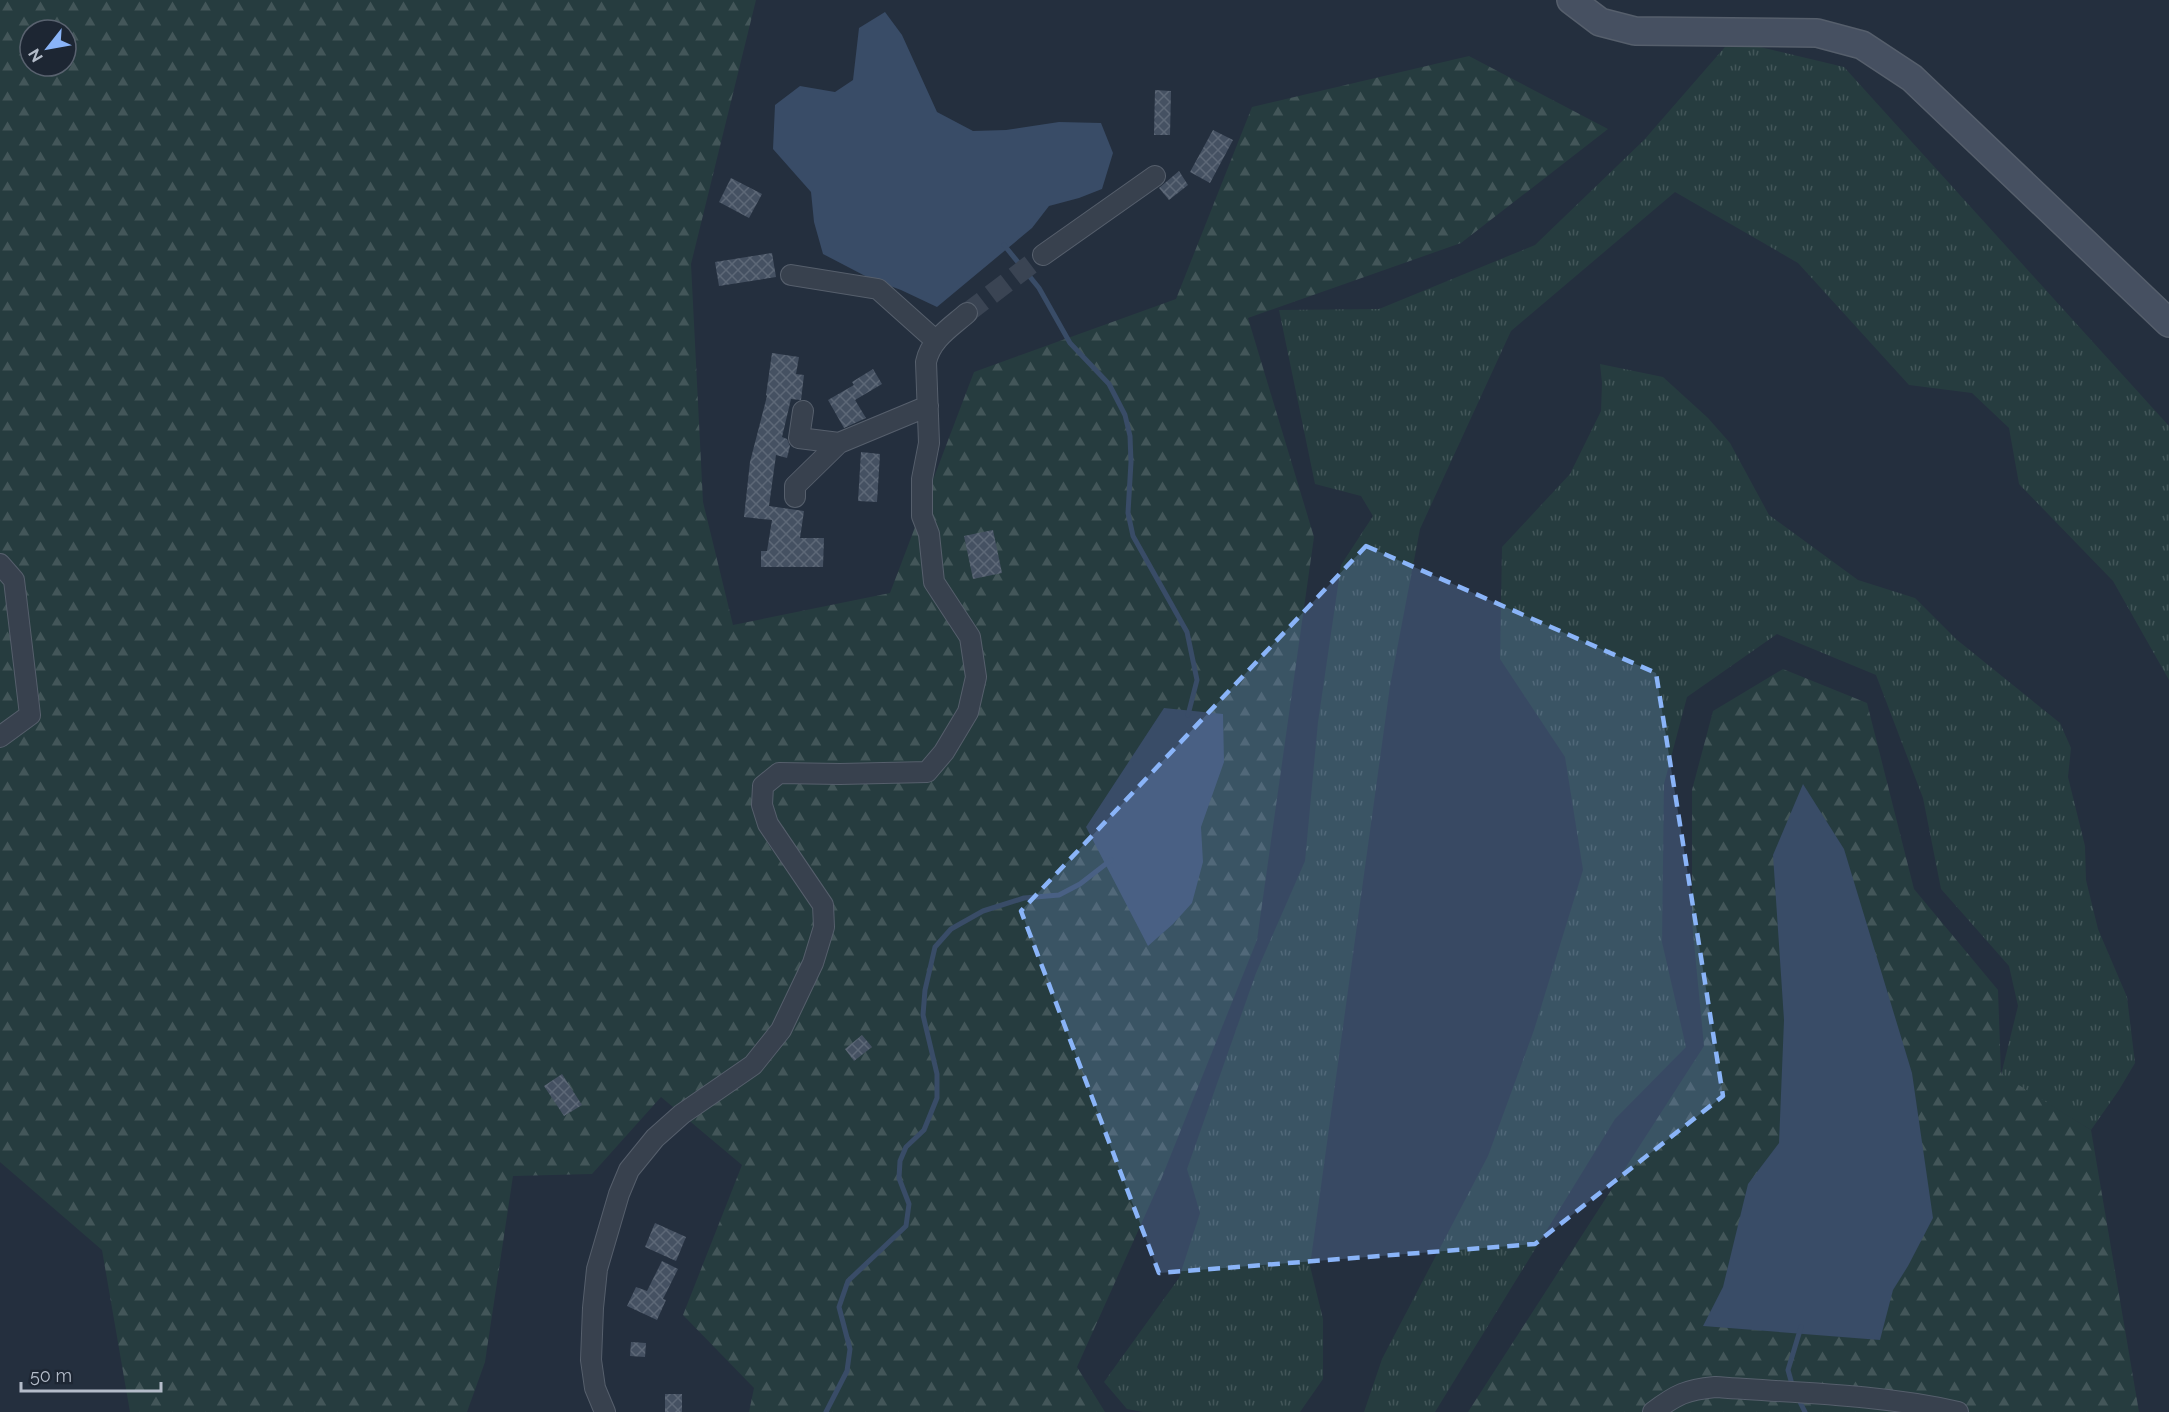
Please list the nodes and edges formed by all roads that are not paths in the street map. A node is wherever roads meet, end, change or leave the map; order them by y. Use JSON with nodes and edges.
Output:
{"nodes":[{"id":1,"x":1571,"y":0,"type":"edge"},
{"id":2,"x":1155,"y":177,"type":"dead end"},
{"id":3,"x":1043,"y":255,"type":"tunnel mouth"},
{"id":4,"x":790,"y":275,"type":"dead end"},
{"id":5,"x":967,"y":313,"type":"tunnel mouth"},
{"id":6,"x":2169,"y":323,"type":"edge"},
{"id":7,"x":935,"y":340,"type":"junction"},
{"id":8,"x":928,"y":406,"type":"junction"},
{"id":9,"x":802,"y":411,"type":"dead end"},
{"id":10,"x":839,"y":443,"type":"junction"},
{"id":11,"x":795,"y":497,"type":"dead end"},
{"id":12,"x":0,"y":564,"type":"edge"},
{"id":13,"x":0,"y":737,"type":"edge"},
{"id":14,"x":605,"y":1412,"type":"edge"},
{"id":15,"x":1653,"y":1412,"type":"edge"},
{"id":16,"x":1958,"y":1412,"type":"edge"}],
"edges":[{"from":1,"to":6,"type":"street"},
{"from":2,"to":3,"type":"street"},
{"from":4,"to":7,"type":"street"},
{"from":5,"to":7,"type":"street"},
{"from":7,"to":8,"type":"street"},
{"from":8,"to":10,"type":"street"},
{"from":8,"to":14,"type":"street"},
{"from":9,"to":10,"type":"street"},
{"from":10,"to":11,"type":"street"},
{"from":12,"to":13,"type":"street"},
{"from":15,"to":16,"type":"street"}]}
